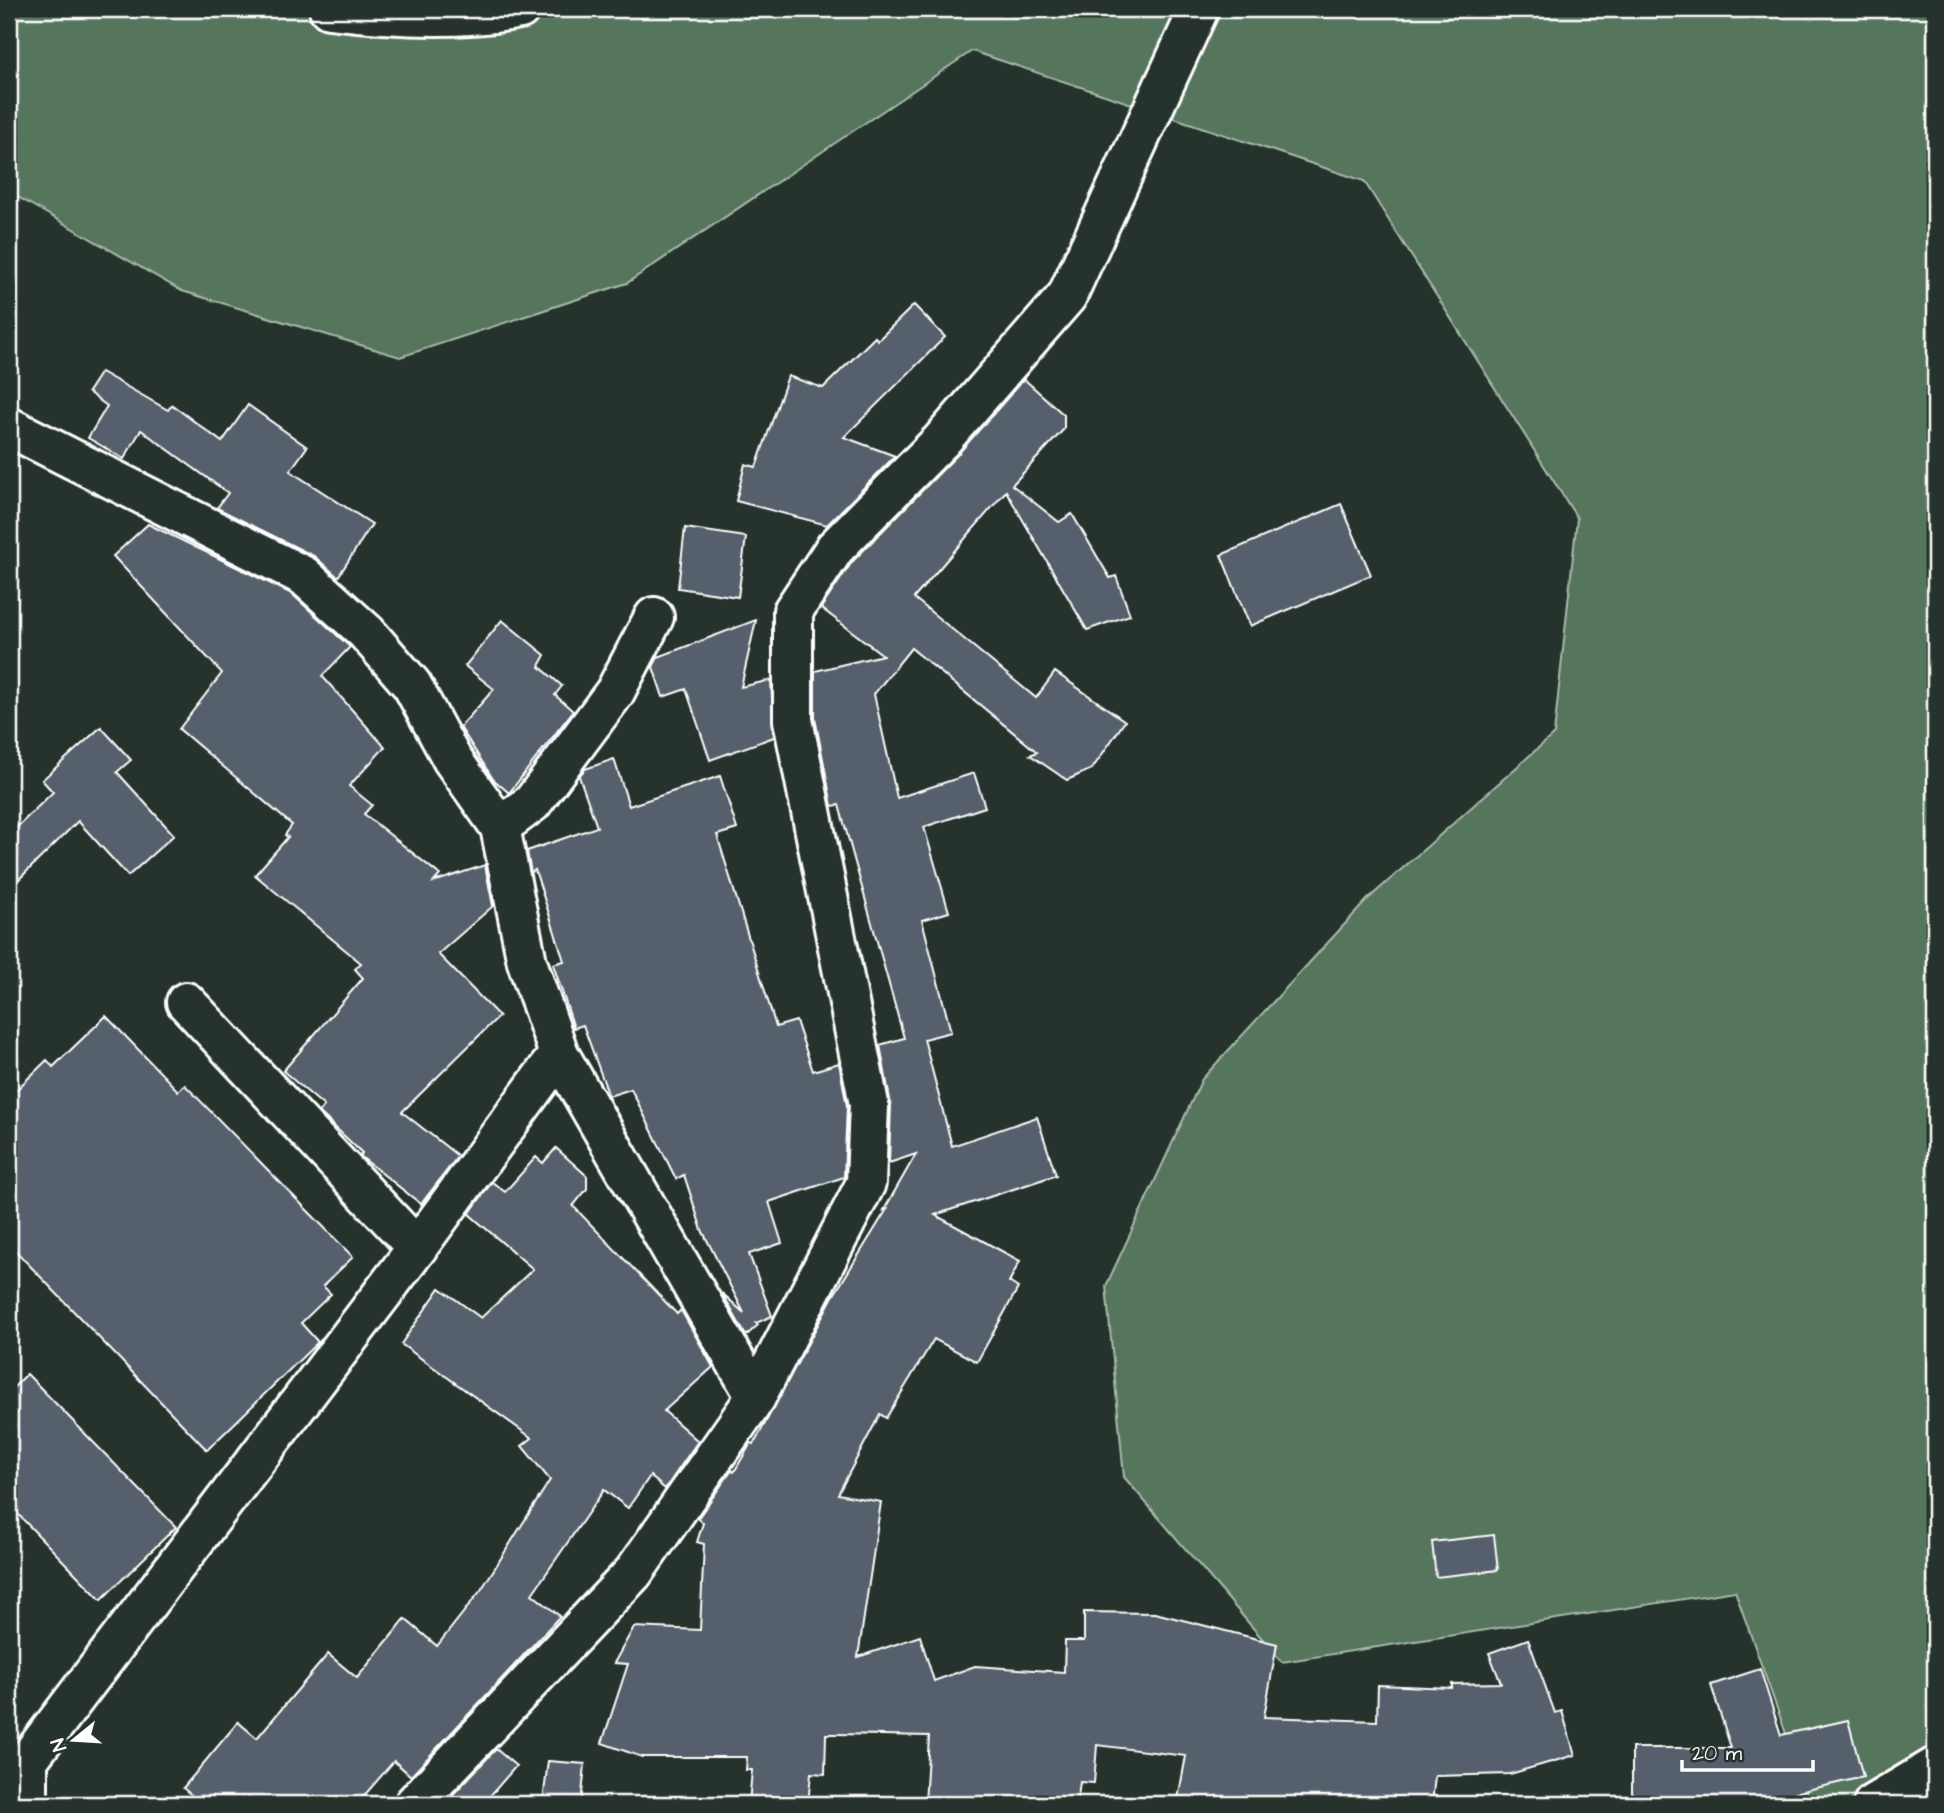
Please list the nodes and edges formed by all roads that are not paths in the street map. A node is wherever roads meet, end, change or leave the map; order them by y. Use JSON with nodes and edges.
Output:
{"nodes":[{"id":1,"x":328,"y":9,"type":"edge"},
{"id":2,"x":520,"y":9,"type":"edge"},
{"id":3,"x":1199,"y":9,"type":"edge"},
{"id":4,"x":9,"y":427,"type":"edge"},
{"id":5,"x":654,"y":617,"type":"dead end"},
{"id":6,"x":500,"y":827,"type":"junction"},
{"id":7,"x":186,"y":1002,"type":"dead end"},
{"id":8,"x":559,"y":1054,"type":"junction"},
{"id":9,"x":417,"y":1248,"type":"junction"},
{"id":10,"x":756,"y":1397,"type":"junction"},
{"id":11,"x":1935,"y":1767,"type":"edge"},
{"id":12,"x":28,"y":1804,"type":"edge"},
{"id":13,"x":414,"y":1804,"type":"edge"},
{"id":14,"x":1873,"y":1804,"type":"edge"}],
"edges":[{"from":1,"to":2,"type":"street"},
{"from":3,"to":10,"type":"street"},
{"from":4,"to":6,"type":"street"},
{"from":5,"to":6,"type":"street"},
{"from":6,"to":8,"type":"street"},
{"from":7,"to":9,"type":"street"},
{"from":8,"to":9,"type":"street"},
{"from":8,"to":10,"type":"street"},
{"from":9,"to":12,"type":"street"},
{"from":10,"to":13,"type":"street"},
{"from":11,"to":14,"type":"street"}]}
